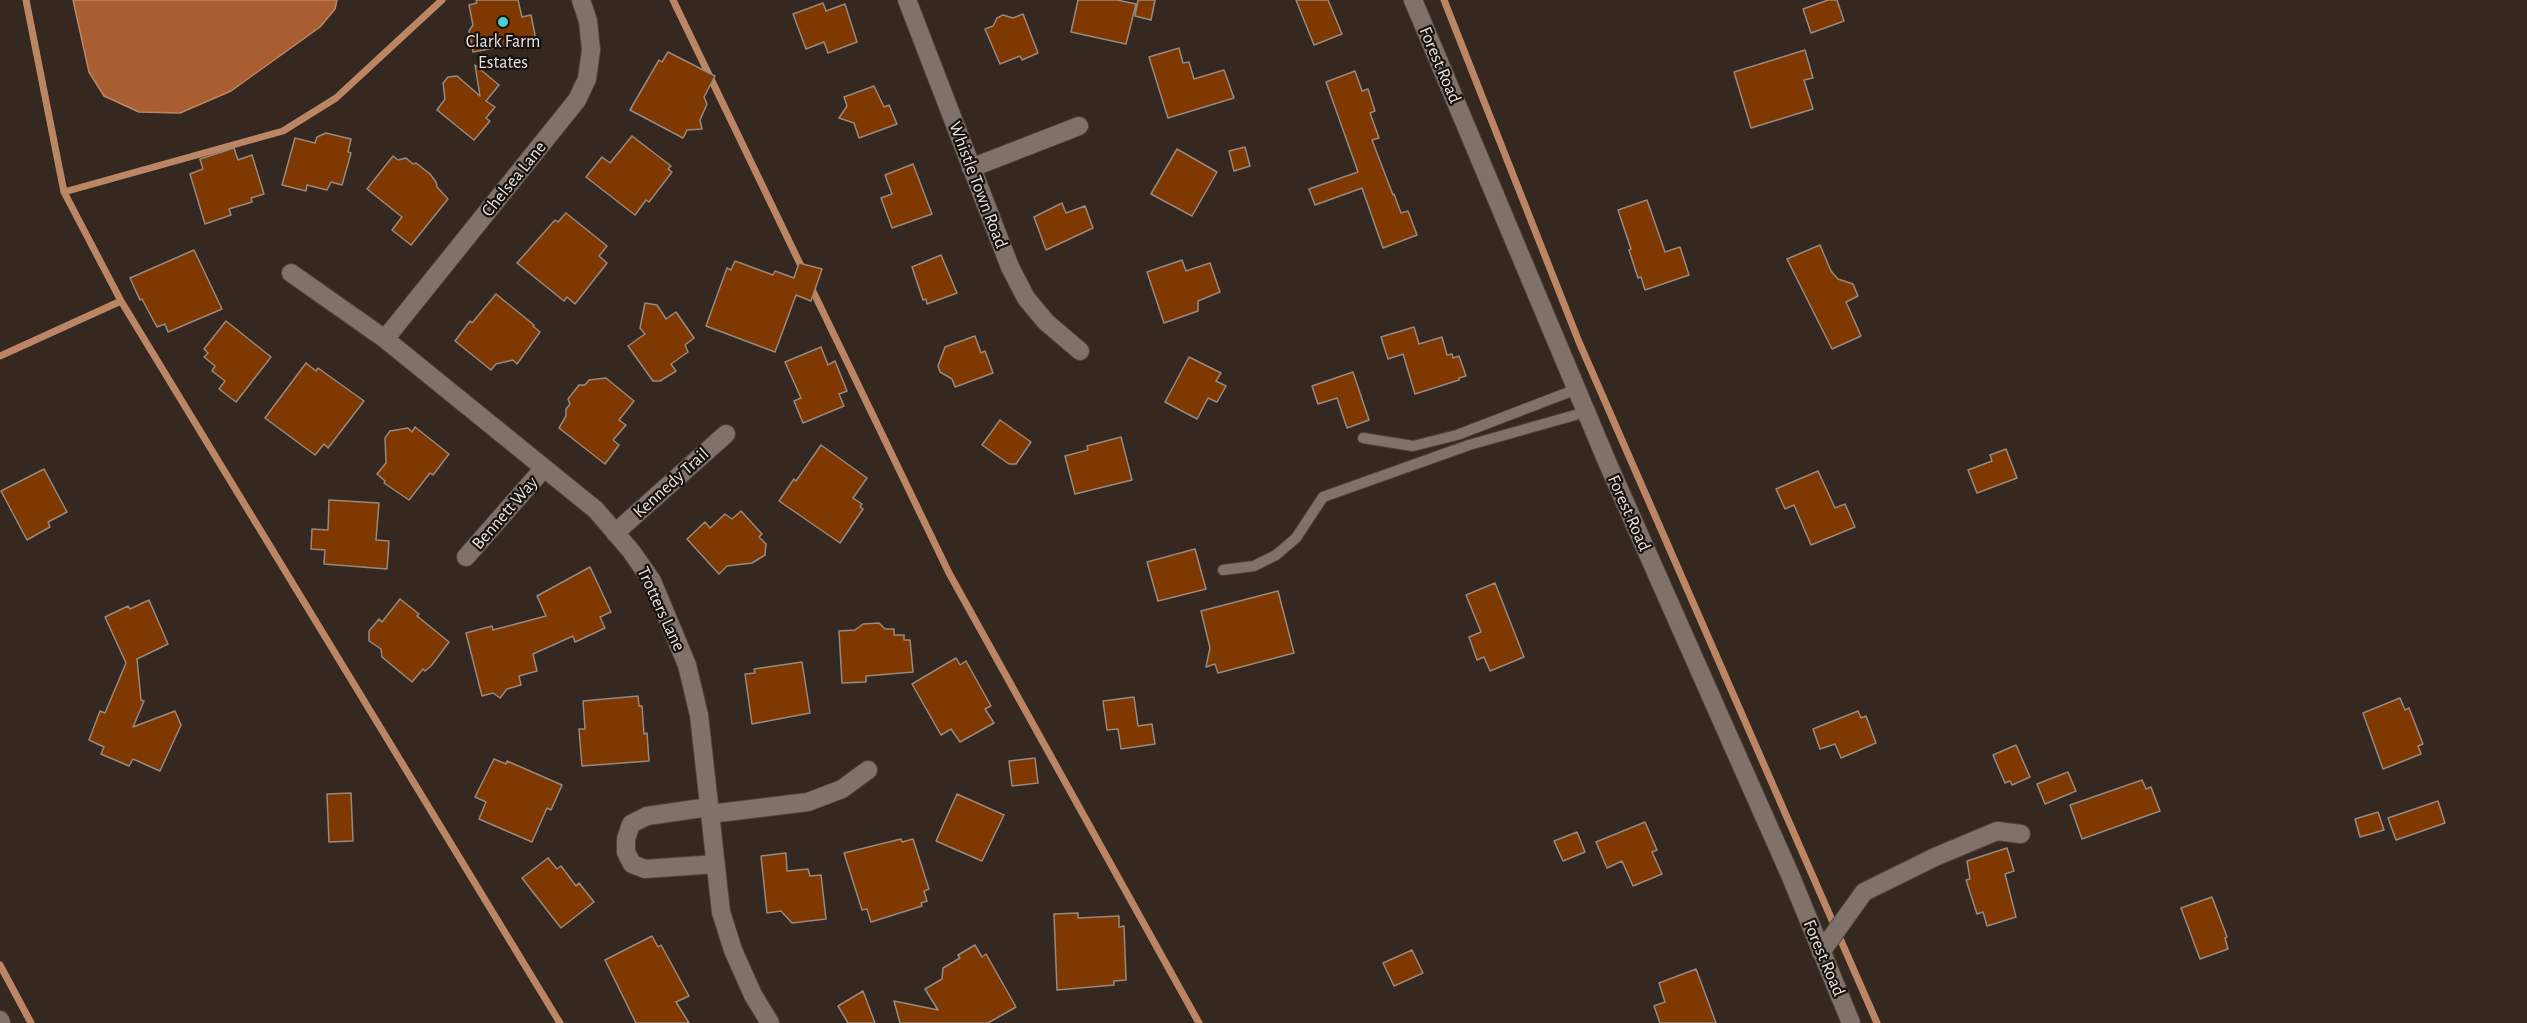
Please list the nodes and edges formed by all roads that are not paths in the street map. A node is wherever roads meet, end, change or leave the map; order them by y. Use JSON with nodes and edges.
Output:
{"nodes":[{"id":1,"x":581,"y":0,"type":"edge"},
{"id":2,"x":907,"y":0,"type":"edge"},
{"id":3,"x":1413,"y":0,"type":"edge"},
{"id":4,"x":1079,"y":126,"type":"dead end"},
{"id":5,"x":971,"y":168,"type":"junction"},
{"id":6,"x":291,"y":273,"type":"dead end"},
{"id":7,"x":385,"y":339,"type":"junction"},
{"id":8,"x":1080,"y":351,"type":"dead end"},
{"id":9,"x":1577,"y":389,"type":"junction"},
{"id":10,"x":1586,"y":412,"type":"junction"},
{"id":11,"x":726,"y":434,"type":"dead end"},
{"id":12,"x":1363,"y":438,"type":"dead end"},
{"id":13,"x":544,"y":468,"type":"junction"},
{"id":14,"x":615,"y":533,"type":"junction"},
{"id":15,"x":466,"y":557,"type":"dead end"},
{"id":16,"x":1223,"y":570,"type":"dead end"},
{"id":17,"x":868,"y":770,"type":"dead end"},
{"id":18,"x":710,"y":811,"type":"junction"},
{"id":19,"x":2022,"y":834,"type":"dead end"},
{"id":20,"x":716,"y":864,"type":"junction"},
{"id":21,"x":1821,"y":952,"type":"junction"},
{"id":22,"x":770,"y":1023,"type":"edge"},
{"id":23,"x":1851,"y":1023,"type":"edge"}],
"edges":[{"from":1,"to":7,"type":"street","name":"Chelsea Lane"},
{"from":2,"to":5,"type":"street","name":"Whistle Town Road"},
{"from":3,"to":9,"type":"street","name":"Forest Road"},
{"from":4,"to":5,"type":"street"},
{"from":5,"to":8,"type":"street","name":"Whistle Town Road"},
{"from":6,"to":7,"type":"street","name":"Trotters Lane"},
{"from":7,"to":13,"type":"street","name":"Trotters Lane"},
{"from":9,"to":10,"type":"street","name":"Forest Road"},
{"from":9,"to":12,"type":"lane"},
{"from":10,"to":16,"type":"lane"},
{"from":10,"to":21,"type":"street","name":"Forest Road"},
{"from":11,"to":14,"type":"street","name":"Kennedy Trail"},
{"from":13,"to":14,"type":"street","name":"Trotters Lane"},
{"from":13,"to":15,"type":"street","name":"Bennett Way"},
{"from":14,"to":18,"type":"street","name":"Trotters Lane"},
{"from":17,"to":18,"type":"street"},
{"from":18,"to":20,"type":"street","name":"Trotters Lane"},
{"from":18,"to":20,"type":"street"},
{"from":19,"to":21,"type":"street"},
{"from":20,"to":22,"type":"street","name":"Trotters Lane"},
{"from":21,"to":23,"type":"street","name":"Forest Road"}]}
